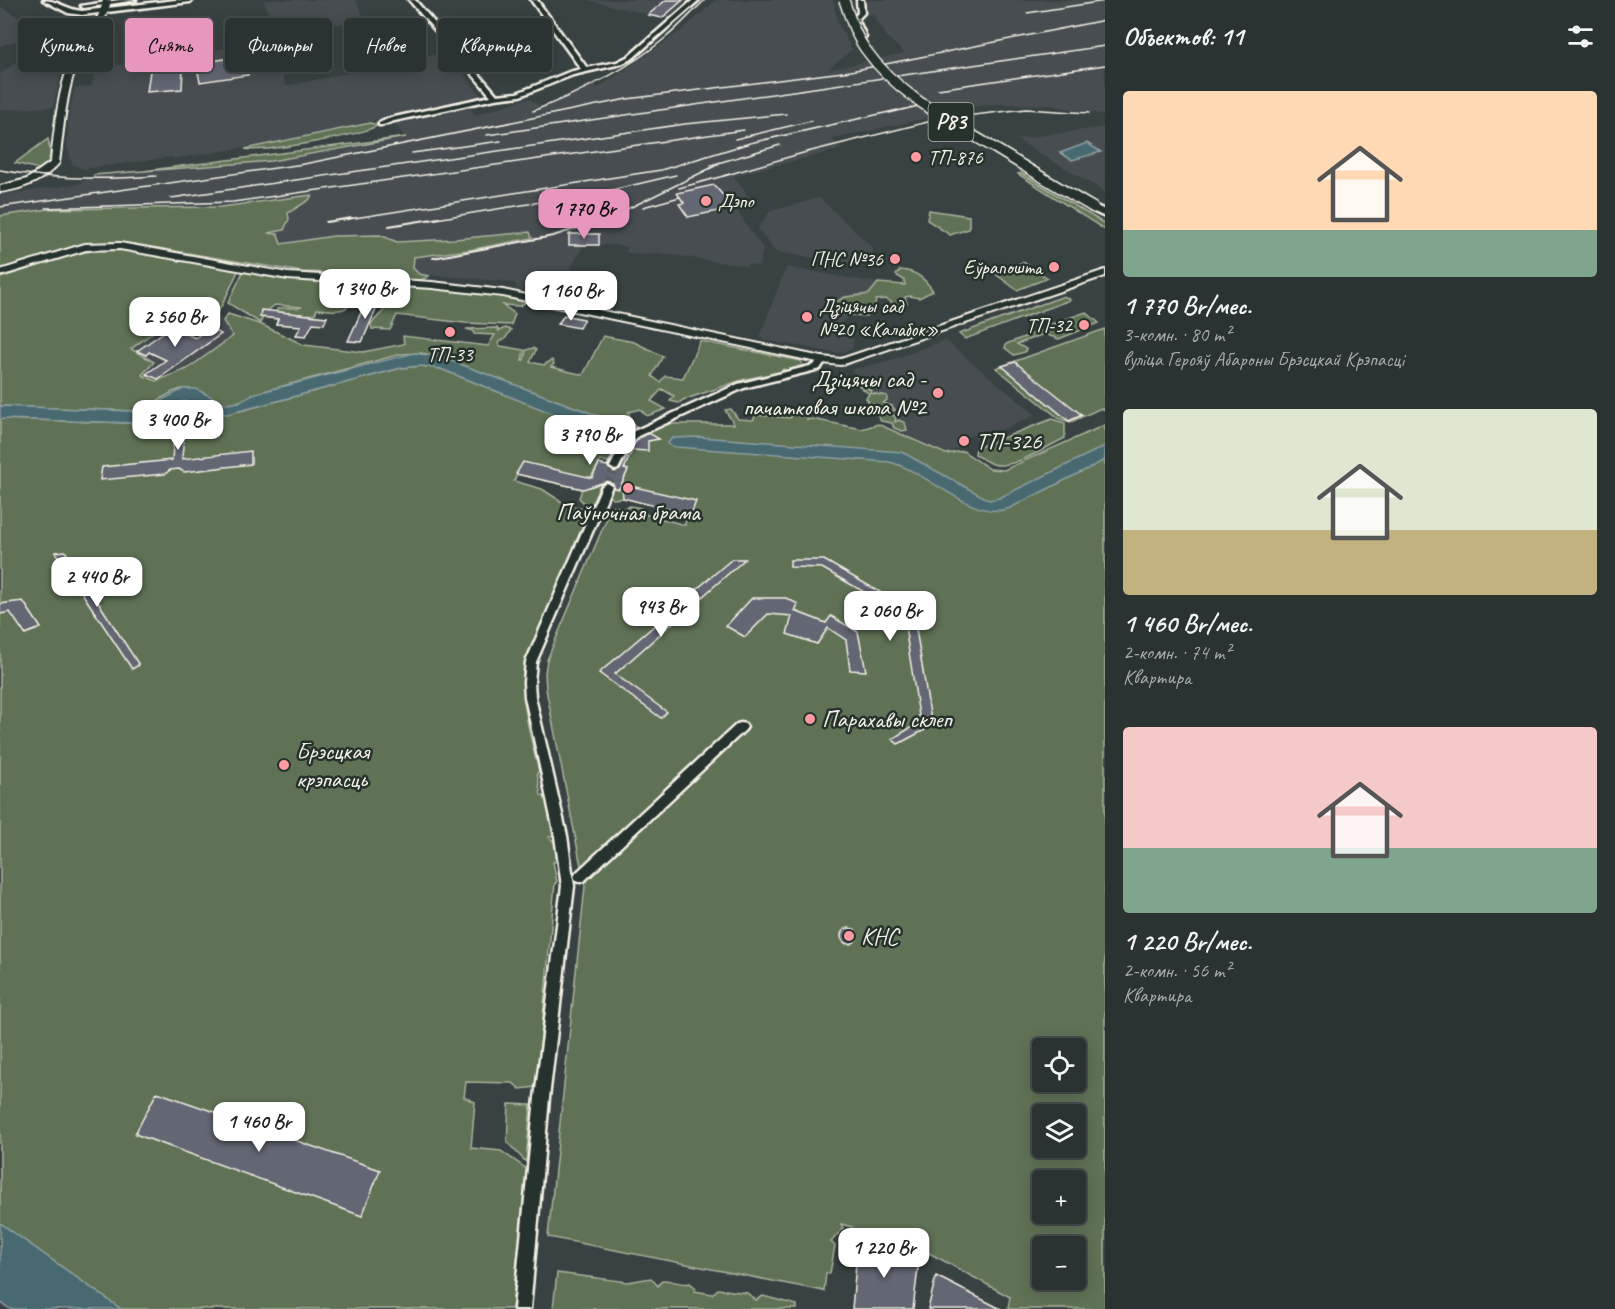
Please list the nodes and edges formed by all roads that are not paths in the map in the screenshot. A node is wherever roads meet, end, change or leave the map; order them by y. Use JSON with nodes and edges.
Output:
{"nodes":[{"id":1,"x":46,"y":0,"type":"edge"},
{"id":2,"x":133,"y":0,"type":"edge"},
{"id":3,"x":189,"y":0,"type":"edge"},
{"id":4,"x":412,"y":0,"type":"edge"},
{"id":5,"x":534,"y":0,"type":"edge"},
{"id":6,"x":696,"y":0,"type":"edge"},
{"id":7,"x":844,"y":0,"type":"edge"},
{"id":8,"x":853,"y":0,"type":"edge"},
{"id":9,"x":860,"y":0,"type":"edge"},
{"id":10,"x":106,"y":5,"type":"edge"},
{"id":11,"x":863,"y":37,"type":"dead end"},
{"id":12,"x":585,"y":70,"type":"junction"},
{"id":13,"x":495,"y":97,"type":"junction"},
{"id":14,"x":381,"y":124,"type":"dead end"},
{"id":15,"x":0,"y":189,"type":"edge"},
{"id":16,"x":1102,"y":208,"type":"edge"},
{"id":17,"x":1105,"y":268,"type":"edge"},
{"id":18,"x":0,"y":273,"type":"edge"},
{"id":19,"x":1105,"y":273,"type":"edge"},
{"id":20,"x":1056,"y":288,"type":"junction"},
{"id":21,"x":822,"y":360,"type":"junction"},
{"id":22,"x":615,"y":467,"type":"tunnel mouth"},
{"id":23,"x":607,"y":486,"type":"tunnel mouth"},
{"id":24,"x":741,"y":727,"type":"dead end"},
{"id":25,"x":580,"y":877,"type":"dead end"},
{"id":26,"x":522,"y":1309,"type":"edge"}],
"edges":[{"from":1,"to":10,"type":"street"},
{"from":2,"to":10,"type":"street"},
{"from":3,"to":10,"type":"street"},
{"from":4,"to":13,"type":"street"},
{"from":5,"to":12,"type":"street"},
{"from":6,"to":12,"type":"street"},
{"from":7,"to":16,"type":"highway","number":"Р83","bridge":true},
{"from":8,"to":16,"type":"highway","number":"Р83"},
{"from":9,"to":11,"type":"street"},
{"from":10,"to":15,"type":"main road"},
{"from":12,"to":13,"type":"street"},
{"from":13,"to":14,"type":"street"},
{"from":17,"to":20,"type":"main road"},
{"from":18,"to":21,"type":"main road"},
{"from":19,"to":20,"type":"main road"},
{"from":20,"to":21,"type":"main road"},
{"from":21,"to":22,"type":"street"},
{"from":23,"to":26,"type":"street"},
{"from":24,"to":25,"type":"street"}]}
